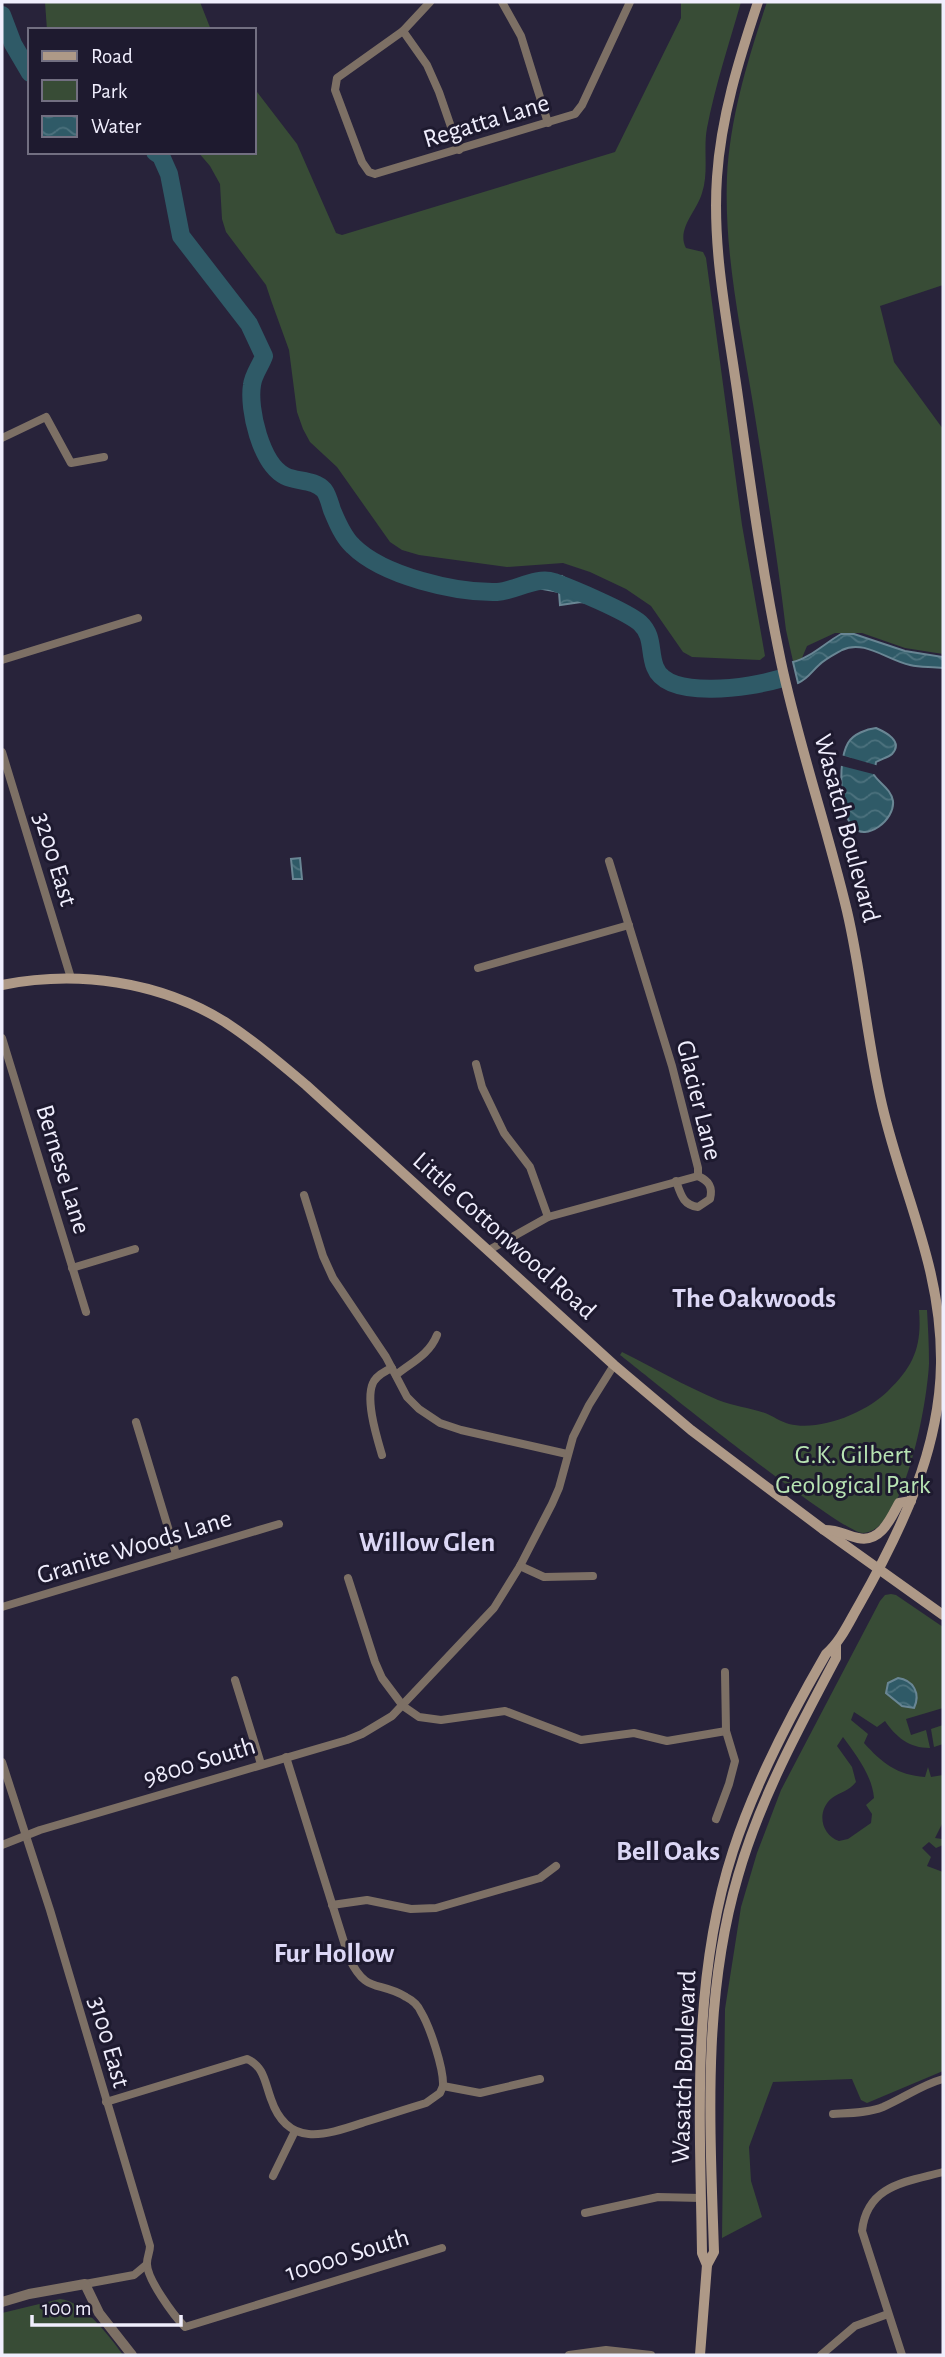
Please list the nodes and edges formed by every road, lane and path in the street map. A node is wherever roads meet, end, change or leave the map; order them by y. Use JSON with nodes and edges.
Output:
{"nodes":[{"id":1,"x":430,"y":2,"type":"edge"},
{"id":2,"x":502,"y":2,"type":"edge"},
{"id":3,"x":631,"y":2,"type":"edge"},
{"id":4,"x":758,"y":2,"type":"edge"},
{"id":5,"x":403,"y":31,"type":"junction"},
{"id":6,"x":548,"y":123,"type":"junction"},
{"id":7,"x":458,"y":150,"type":"junction"},
{"id":8,"x":2,"y":438,"type":"edge"},
{"id":9,"x":104,"y":457,"type":"dead end"},
{"id":10,"x":138,"y":618,"type":"dead end"},
{"id":11,"x":2,"y":660,"type":"edge"},
{"id":12,"x":2,"y":752,"type":"edge"},
{"id":13,"x":609,"y":861,"type":"dead end"},
{"id":14,"x":629,"y":925,"type":"junction"},
{"id":15,"x":478,"y":968,"type":"dead end"},
{"id":16,"x":71,"y":978,"type":"junction"},
{"id":17,"x":2,"y":985,"type":"edge"},
{"id":18,"x":2,"y":1038,"type":"edge"},
{"id":19,"x":475,"y":1065,"type":"dead end"},
{"id":20,"x":698,"y":1176,"type":"junction"},
{"id":21,"x":676,"y":1181,"type":"junction"},
{"id":22,"x":304,"y":1195,"type":"dead end"},
{"id":23,"x":548,"y":1217,"type":"junction"},
{"id":24,"x":135,"y":1249,"type":"dead end"},
{"id":25,"x":489,"y":1250,"type":"junction"},
{"id":26,"x":72,"y":1268,"type":"junction"},
{"id":27,"x":939,"y":1289,"type":"edge"},
{"id":28,"x":86,"y":1312,"type":"dead end"},
{"id":29,"x":436,"y":1335,"type":"dead end"},
{"id":30,"x":614,"y":1366,"type":"junction"},
{"id":31,"x":394,"y":1371,"type":"junction"},
{"id":32,"x":136,"y":1422,"type":"dead end"},
{"id":33,"x":567,"y":1454,"type":"junction"},
{"id":34,"x":382,"y":1455,"type":"dead end"},
{"id":35,"x":911,"y":1501,"type":"junction"},
{"id":36,"x":279,"y":1524,"type":"dead end"},
{"id":37,"x":824,"y":1530,"type":"junction"},
{"id":38,"x":176,"y":1555,"type":"junction"},
{"id":39,"x":520,"y":1566,"type":"junction"},
{"id":40,"x":879,"y":1570,"type":"junction"},
{"id":41,"x":593,"y":1576,"type":"dead end"},
{"id":42,"x":348,"y":1578,"type":"dead end"},
{"id":43,"x":2,"y":1607,"type":"edge"},
{"id":44,"x":943,"y":1615,"type":"edge"},
{"id":45,"x":836,"y":1646,"type":"junction"},
{"id":46,"x":725,"y":1672,"type":"dead end"},
{"id":47,"x":235,"y":1680,"type":"dead end"},
{"id":48,"x":403,"y":1706,"type":"junction"},
{"id":49,"x":726,"y":1731,"type":"junction"},
{"id":50,"x":286,"y":1757,"type":"junction"},
{"id":51,"x":2,"y":1762,"type":"edge"},
{"id":52,"x":261,"y":1764,"type":"junction"},
{"id":53,"x":716,"y":1819,"type":"dead end"},
{"id":54,"x":25,"y":1837,"type":"junction"},
{"id":55,"x":2,"y":1845,"type":"edge"},
{"id":56,"x":556,"y":1866,"type":"dead end"},
{"id":57,"x":332,"y":1905,"type":"junction"},
{"id":58,"x":540,"y":2079,"type":"dead end"},
{"id":59,"x":943,"y":2079,"type":"edge"},
{"id":60,"x":443,"y":2086,"type":"junction"},
{"id":61,"x":106,"y":2102,"type":"junction"},
{"id":62,"x":833,"y":2114,"type":"dead end"},
{"id":63,"x":295,"y":2131,"type":"junction"},
{"id":64,"x":943,"y":2172,"type":"edge"},
{"id":65,"x":273,"y":2176,"type":"dead end"},
{"id":66,"x":702,"y":2198,"type":"junction"},
{"id":67,"x":585,"y":2213,"type":"dead end"},
{"id":68,"x":442,"y":2248,"type":"dead end"},
{"id":69,"x":146,"y":2265,"type":"junction"},
{"id":70,"x":707,"y":2265,"type":"junction"},
{"id":71,"x":85,"y":2284,"type":"junction"},
{"id":72,"x":2,"y":2302,"type":"edge"},
{"id":73,"x":888,"y":2315,"type":"junction"},
{"id":74,"x":185,"y":2327,"type":"joint"},
{"id":75,"x":132,"y":2355,"type":"edge"},
{"id":76,"x":569,"y":2355,"type":"edge"},
{"id":77,"x":651,"y":2355,"type":"edge"},
{"id":78,"x":700,"y":2355,"type":"edge"},
{"id":79,"x":821,"y":2355,"type":"edge"},
{"id":80,"x":902,"y":2355,"type":"edge"}],
"edges":[{"from":1,"to":5,"type":"street"},
{"from":2,"to":6,"type":"street"},
{"from":3,"to":6,"type":"street","name":"Regatta Lane"},
{"from":4,"to":27,"type":"main road","name":"Wasatch Boulevard"},
{"from":5,"to":7,"type":"street"},
{"from":5,"to":7,"type":"street","name":"Regatta Lane"},
{"from":6,"to":7,"type":"street","name":"Regatta Lane"},
{"from":8,"to":9,"type":"street"},
{"from":10,"to":11,"type":"street"},
{"from":12,"to":16,"type":"street","name":"3200 East"},
{"from":13,"to":14,"type":"street","name":"Glacier Lane"},
{"from":14,"to":15,"type":"street"},
{"from":14,"to":20,"type":"street","name":"Glacier Lane"},
{"from":16,"to":17,"type":"main road","name":"Little Cottonwood Road"},
{"from":16,"to":25,"type":"main road","name":"Little Cottonwood Road"},
{"from":18,"to":26,"type":"street","name":"Bernese Lane"},
{"from":19,"to":23,"type":"street"},
{"from":20,"to":21,"type":"street","name":"Glacier Lane"},
{"from":20,"to":21,"type":"street"},
{"from":21,"to":23,"type":"street","name":"Glacier Lane"},
{"from":22,"to":31,"type":"street"},
{"from":23,"to":25,"type":"street","name":"Glacier Lane"},
{"from":24,"to":26,"type":"street"},
{"from":25,"to":30,"type":"main road","name":"Little Cottonwood Road"},
{"from":26,"to":28,"type":"street","name":"Bernese Lane"},
{"from":27,"to":35,"type":"main road","name":"Wasatch Boulevard"},
{"from":29,"to":31,"type":"street"},
{"from":30,"to":33,"type":"street","name":"9800 South"},
{"from":30,"to":37,"type":"main road","name":"Little Cottonwood Road"},
{"from":31,"to":33,"type":"street"},
{"from":31,"to":34,"type":"street"},
{"from":32,"to":38,"type":"street"},
{"from":33,"to":39,"type":"street","name":"9800 South"},
{"from":35,"to":37,"type":"main road"},
{"from":35,"to":40,"type":"main road","name":"Wasatch Boulevard"},
{"from":36,"to":38,"type":"street","name":"Granite Woods Lane"},
{"from":37,"to":40,"type":"main road","name":"Little Cottonwood Road"},
{"from":38,"to":43,"type":"street","name":"Granite Woods Lane"},
{"from":39,"to":41,"type":"street"},
{"from":39,"to":48,"type":"street","name":"9800 South"},
{"from":40,"to":44,"type":"main road","name":"Little Cottonwood Road"},
{"from":40,"to":45,"type":"main road","name":"Wasatch Boulevard"},
{"from":42,"to":48,"type":"street"},
{"from":45,"to":66,"type":"main road","name":"Wasatch Boulevard"},
{"from":45,"to":70,"type":"main road","name":"Wasatch Boulevard"},
{"from":46,"to":49,"type":"street"},
{"from":47,"to":52,"type":"street"},
{"from":48,"to":49,"type":"street"},
{"from":48,"to":50,"type":"street","name":"9800 South"},
{"from":49,"to":53,"type":"street"},
{"from":50,"to":52,"type":"street","name":"9800 South"},
{"from":50,"to":57,"type":"street"},
{"from":51,"to":54,"type":"street","name":"3100 East"},
{"from":52,"to":54,"type":"street","name":"9800 South"},
{"from":54,"to":55,"type":"street","name":"9800 South"},
{"from":54,"to":61,"type":"street","name":"3100 East"},
{"from":56,"to":57,"type":"street"},
{"from":57,"to":60,"type":"street"},
{"from":58,"to":60,"type":"street"},
{"from":59,"to":62,"type":"street"},
{"from":60,"to":63,"type":"street"},
{"from":61,"to":63,"type":"street"},
{"from":61,"to":69,"type":"street","name":"3100 East"},
{"from":63,"to":65,"type":"street"},
{"from":64,"to":73,"type":"street"},
{"from":66,"to":67,"type":"street"},
{"from":66,"to":70,"type":"main road","name":"Wasatch Boulevard"},
{"from":68,"to":74,"type":"street","name":"10000 South"},
{"from":69,"to":71,"type":"street"},
{"from":69,"to":74,"type":"street","name":"3100 East"},
{"from":70,"to":78,"type":"main road","name":"Wasatch Boulevard"},
{"from":71,"to":72,"type":"street"},
{"from":71,"to":75,"type":"street"},
{"from":73,"to":79,"type":"street"},
{"from":73,"to":80,"type":"street"},
{"from":76,"to":77,"type":"street"}]}
